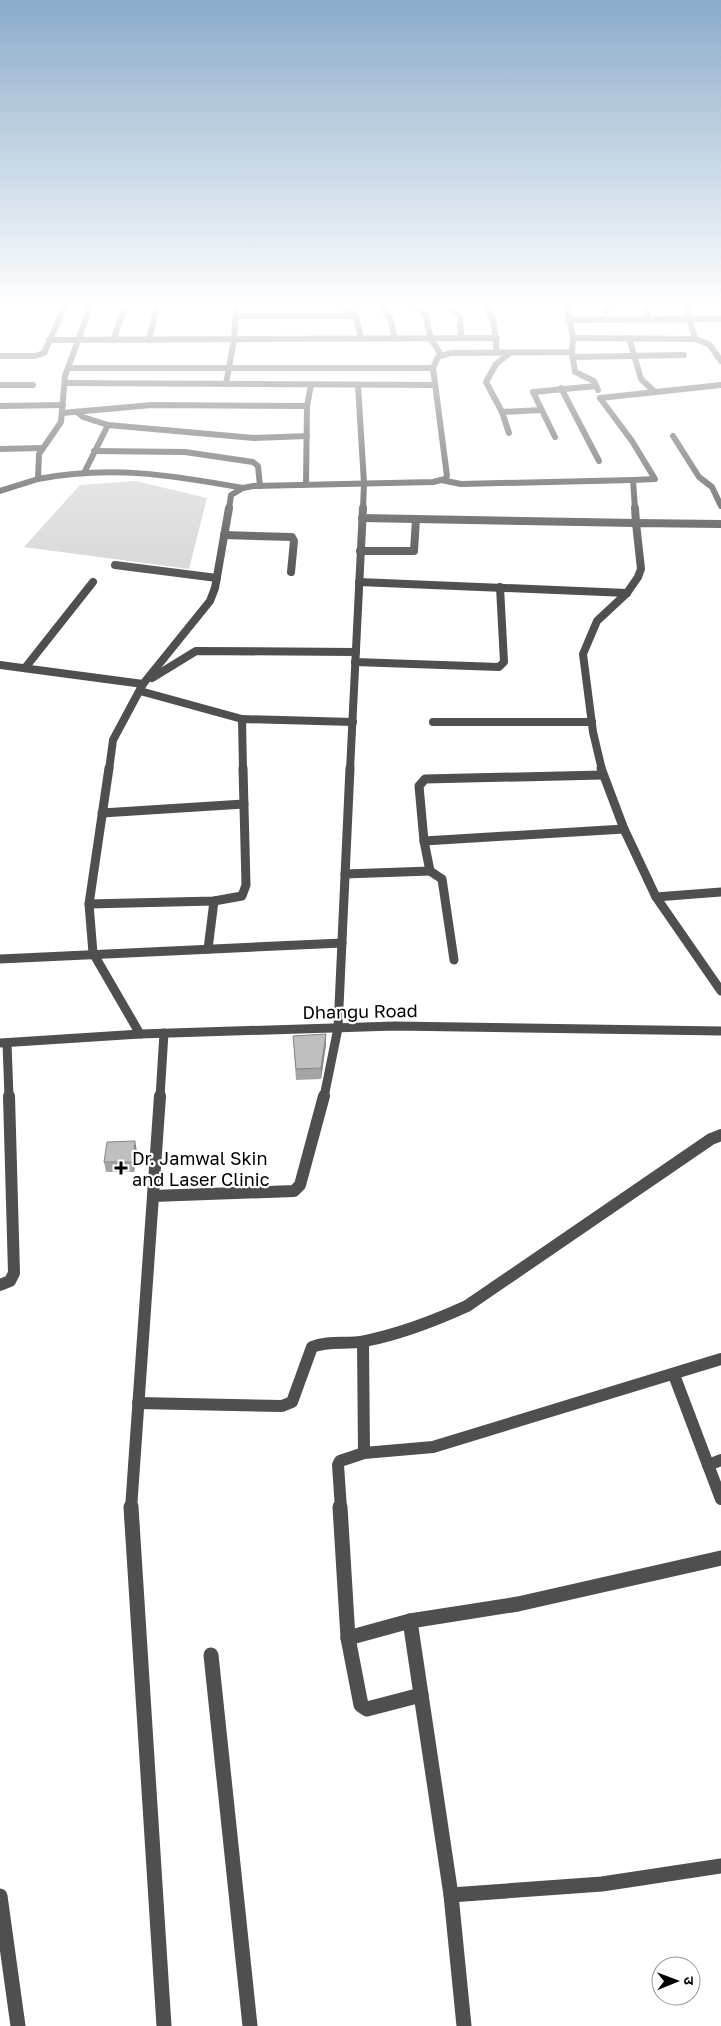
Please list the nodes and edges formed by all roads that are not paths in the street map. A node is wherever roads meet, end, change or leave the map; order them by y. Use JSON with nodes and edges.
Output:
{"nodes":[{"id":1,"x":64,"y":397,"type":"edge"},
{"id":2,"x":309,"y":397,"type":"edge"},
{"id":3,"x":359,"y":397,"type":"edge"},
{"id":4,"x":437,"y":397,"type":"edge"},
{"id":5,"x":494,"y":397,"type":"edge"},
{"id":6,"x":535,"y":397,"type":"edge"},
{"id":7,"x":565,"y":397,"type":"edge"},
{"id":8,"x":613,"y":397,"type":"edge"},
{"id":9,"x":600,"y":398,"type":"joint"},
{"id":10,"x":63,"y":405,"type":"junction"},
{"id":11,"x":0,"y":406,"type":"edge"},
{"id":12,"x":307,"y":406,"type":"junction"},
{"id":13,"x":541,"y":410,"type":"junction"},
{"id":14,"x":77,"y":412,"type":"junction"},
{"id":15,"x":502,"y":412,"type":"junction"},
{"id":16,"x":62,"y":413,"type":"junction"},
{"id":17,"x":108,"y":425,"type":"junction"},
{"id":18,"x":509,"y":433,"type":"dead end"},
{"id":19,"x":307,"y":436,"type":"junction"},
{"id":20,"x":673,"y":436,"type":"dead end"},
{"id":21,"x":555,"y":437,"type":"dead end"},
{"id":22,"x":43,"y":448,"type":"junction"},
{"id":23,"x":0,"y":449,"type":"edge"},
{"id":24,"x":94,"y":451,"type":"junction"},
{"id":25,"x":599,"y":461,"type":"dead end"},
{"id":26,"x":85,"y":472,"type":"junction"},
{"id":27,"x":38,"y":479,"type":"junction"},
{"id":28,"x":441,"y":480,"type":"junction"},
{"id":29,"x":633,"y":480,"type":"junction"},
{"id":30,"x":364,"y":483,"type":"junction"},
{"id":31,"x":306,"y":484,"type":"junction"},
{"id":32,"x":260,"y":486,"type":"junction"},
{"id":33,"x":243,"y":488,"type":"junction"},
{"id":34,"x":0,"y":491,"type":"edge"},
{"id":35,"x":721,"y":506,"type":"edge"},
{"id":36,"x":362,"y":518,"type":"junction"},
{"id":37,"x":416,"y":519,"type":"junction"},
{"id":38,"x":636,"y":524,"type":"junction"},
{"id":39,"x":721,"y":524,"type":"edge"},
{"id":40,"x":224,"y":535,"type":"junction"},
{"id":41,"x":360,"y":551,"type":"junction"},
{"id":42,"x":115,"y":565,"type":"dead end"},
{"id":43,"x":291,"y":572,"type":"dead end"},
{"id":44,"x":217,"y":578,"type":"junction"},
{"id":45,"x":93,"y":582,"type":"dead end"},
{"id":46,"x":359,"y":582,"type":"junction"},
{"id":47,"x":500,"y":586,"type":"junction"},
{"id":48,"x":627,"y":592,"type":"junction"},
{"id":49,"x":356,"y":652,"type":"junction"},
{"id":50,"x":355,"y":662,"type":"junction"},
{"id":51,"x":0,"y":665,"type":"edge"},
{"id":52,"x":25,"y":668,"type":"junction"},
{"id":53,"x":141,"y":687,"type":"junction"},
{"id":54,"x":242,"y":718,"type":"junction"},
{"id":55,"x":352,"y":722,"type":"junction"},
{"id":56,"x":433,"y":722,"type":"dead end"},
{"id":57,"x":592,"y":722,"type":"junction"},
{"id":58,"x":603,"y":775,"type":"junction"},
{"id":59,"x":244,"y":804,"type":"junction"},
{"id":60,"x":102,"y":813,"type":"junction"},
{"id":61,"x":624,"y":830,"type":"junction"},
{"id":62,"x":424,"y":841,"type":"junction"},
{"id":63,"x":430,"y":871,"type":"junction"},
{"id":64,"x":345,"y":874,"type":"junction"},
{"id":65,"x":721,"y":892,"type":"edge"},
{"id":66,"x":656,"y":896,"type":"junction"},
{"id":67,"x":214,"y":902,"type":"junction"},
{"id":68,"x":88,"y":904,"type":"junction"},
{"id":69,"x":342,"y":943,"type":"junction"},
{"id":70,"x":208,"y":949,"type":"junction"},
{"id":71,"x":93,"y":953,"type":"junction"},
{"id":72,"x":0,"y":959,"type":"edge"},
{"id":73,"x":454,"y":960,"type":"dead end"},
{"id":74,"x":721,"y":990,"type":"edge"},
{"id":75,"x":338,"y":1028,"type":"junction"},
{"id":76,"x":721,"y":1031,"type":"edge"},
{"id":77,"x":164,"y":1033,"type":"junction"},
{"id":78,"x":140,"y":1034,"type":"junction"},
{"id":79,"x":4,"y":1043,"type":"edge"},
{"id":80,"x":721,"y":1135,"type":"edge"},
{"id":81,"x":153,"y":1196,"type":"junction"},
{"id":82,"x":0,"y":1285,"type":"edge"},
{"id":83,"x":363,"y":1342,"type":"junction"},
{"id":84,"x":721,"y":1359,"type":"edge"},
{"id":85,"x":674,"y":1375,"type":"junction"},
{"id":86,"x":138,"y":1403,"type":"junction"},
{"id":87,"x":364,"y":1454,"type":"junction"},
{"id":88,"x":715,"y":1463,"type":"edge"},
{"id":89,"x":721,"y":1499,"type":"edge"},
{"id":90,"x":721,"y":1558,"type":"edge"},
{"id":91,"x":410,"y":1621,"type":"junction"},
{"id":92,"x":348,"y":1638,"type":"junction"},
{"id":93,"x":211,"y":1655,"type":"dead end"},
{"id":94,"x":421,"y":1695,"type":"junction"},
{"id":95,"x":721,"y":1866,"type":"edge"},
{"id":96,"x":451,"y":1895,"type":"junction"},
{"id":97,"x":0,"y":1896,"type":"edge"},
{"id":98,"x":18,"y":2026,"type":"edge"},
{"id":99,"x":164,"y":2026,"type":"edge"},
{"id":100,"x":250,"y":2026,"type":"edge"},
{"id":101,"x":464,"y":2026,"type":"edge"}],
"edges":[{"from":1,"to":10,"type":"street"},
{"from":2,"to":12,"type":"street"},
{"from":3,"to":30,"type":"street"},
{"from":4,"to":28,"type":"street"},
{"from":5,"to":15,"type":"street"},
{"from":6,"to":13,"type":"street"},
{"from":7,"to":25,"type":"street"},
{"from":8,"to":9,"type":"street"},
{"from":9,"to":29,"type":"street"},
{"from":10,"to":11,"type":"street"},
{"from":10,"to":16,"type":"street"},
{"from":12,"to":14,"type":"street"},
{"from":12,"to":19,"type":"street"},
{"from":13,"to":15,"type":"street"},
{"from":13,"to":21,"type":"street"},
{"from":14,"to":16,"type":"street"},
{"from":14,"to":17,"type":"street"},
{"from":15,"to":18,"type":"street"},
{"from":16,"to":22,"type":"street"},
{"from":17,"to":19,"type":"street"},
{"from":17,"to":24,"type":"street"},
{"from":19,"to":31,"type":"street"},
{"from":20,"to":35,"type":"street"},
{"from":22,"to":23,"type":"street"},
{"from":22,"to":27,"type":"street"},
{"from":24,"to":26,"type":"street"},
{"from":24,"to":32,"type":"street"},
{"from":26,"to":27,"type":"street"},
{"from":26,"to":33,"type":"street"},
{"from":27,"to":34,"type":"street"},
{"from":28,"to":29,"type":"street"},
{"from":28,"to":30,"type":"street"},
{"from":29,"to":38,"type":"street"},
{"from":30,"to":31,"type":"street"},
{"from":30,"to":36,"type":"street"},
{"from":31,"to":32,"type":"street"},
{"from":32,"to":33,"type":"street"},
{"from":33,"to":40,"type":"street"},
{"from":36,"to":37,"type":"street"},
{"from":36,"to":41,"type":"street"},
{"from":37,"to":38,"type":"street"},
{"from":37,"to":41,"type":"street"},
{"from":38,"to":39,"type":"street"},
{"from":38,"to":48,"type":"street"},
{"from":40,"to":43,"type":"street"},
{"from":40,"to":44,"type":"street"},
{"from":41,"to":46,"type":"street"},
{"from":42,"to":44,"type":"street"},
{"from":44,"to":53,"type":"street"},
{"from":45,"to":52,"type":"street"},
{"from":46,"to":47,"type":"street"},
{"from":46,"to":49,"type":"street"},
{"from":47,"to":48,"type":"street"},
{"from":47,"to":50,"type":"street"},
{"from":48,"to":57,"type":"street"},
{"from":49,"to":50,"type":"street"},
{"from":49,"to":53,"type":"street"},
{"from":50,"to":55,"type":"street"},
{"from":51,"to":52,"type":"street"},
{"from":52,"to":53,"type":"street"},
{"from":53,"to":54,"type":"street"},
{"from":53,"to":60,"type":"street"},
{"from":54,"to":55,"type":"street"},
{"from":54,"to":59,"type":"street"},
{"from":55,"to":64,"type":"street"},
{"from":56,"to":57,"type":"street"},
{"from":57,"to":58,"type":"street"},
{"from":58,"to":61,"type":"street"},
{"from":58,"to":62,"type":"street"},
{"from":59,"to":60,"type":"street"},
{"from":59,"to":67,"type":"street"},
{"from":60,"to":68,"type":"street"},
{"from":61,"to":62,"type":"street"},
{"from":61,"to":66,"type":"street"},
{"from":62,"to":63,"type":"street"},
{"from":63,"to":64,"type":"street"},
{"from":63,"to":73,"type":"street"},
{"from":64,"to":69,"type":"street"},
{"from":65,"to":66,"type":"street"},
{"from":66,"to":74,"type":"street"},
{"from":67,"to":68,"type":"street"},
{"from":67,"to":70,"type":"street"},
{"from":68,"to":71,"type":"street"},
{"from":69,"to":70,"type":"street"},
{"from":69,"to":75,"type":"street"},
{"from":70,"to":71,"type":"street"},
{"from":71,"to":72,"type":"street"},
{"from":71,"to":78,"type":"street"},
{"from":75,"to":76,"type":"street","name":"Dhangu Road"},
{"from":75,"to":77,"type":"street","name":"Dhangu Road"},
{"from":75,"to":81,"type":"street"},
{"from":77,"to":78,"type":"street","name":"Dhangu Road"},
{"from":77,"to":81,"type":"street"},
{"from":78,"to":79,"type":"street","name":"Dhangu Road"},
{"from":79,"to":82,"type":"street"},
{"from":80,"to":83,"type":"street"},
{"from":81,"to":86,"type":"street"},
{"from":83,"to":86,"type":"street"},
{"from":83,"to":87,"type":"street"},
{"from":84,"to":85,"type":"street"},
{"from":85,"to":87,"type":"street"},
{"from":85,"to":88,"type":"street"},
{"from":86,"to":99,"type":"street"},
{"from":87,"to":92,"type":"street"},
{"from":88,"to":89,"type":"street"},
{"from":90,"to":91,"type":"street"},
{"from":91,"to":92,"type":"street"},
{"from":91,"to":94,"type":"street"},
{"from":92,"to":94,"type":"street"},
{"from":93,"to":100,"type":"street"},
{"from":94,"to":96,"type":"street"},
{"from":95,"to":96,"type":"street"},
{"from":96,"to":101,"type":"street"},
{"from":97,"to":98,"type":"street"}]}
